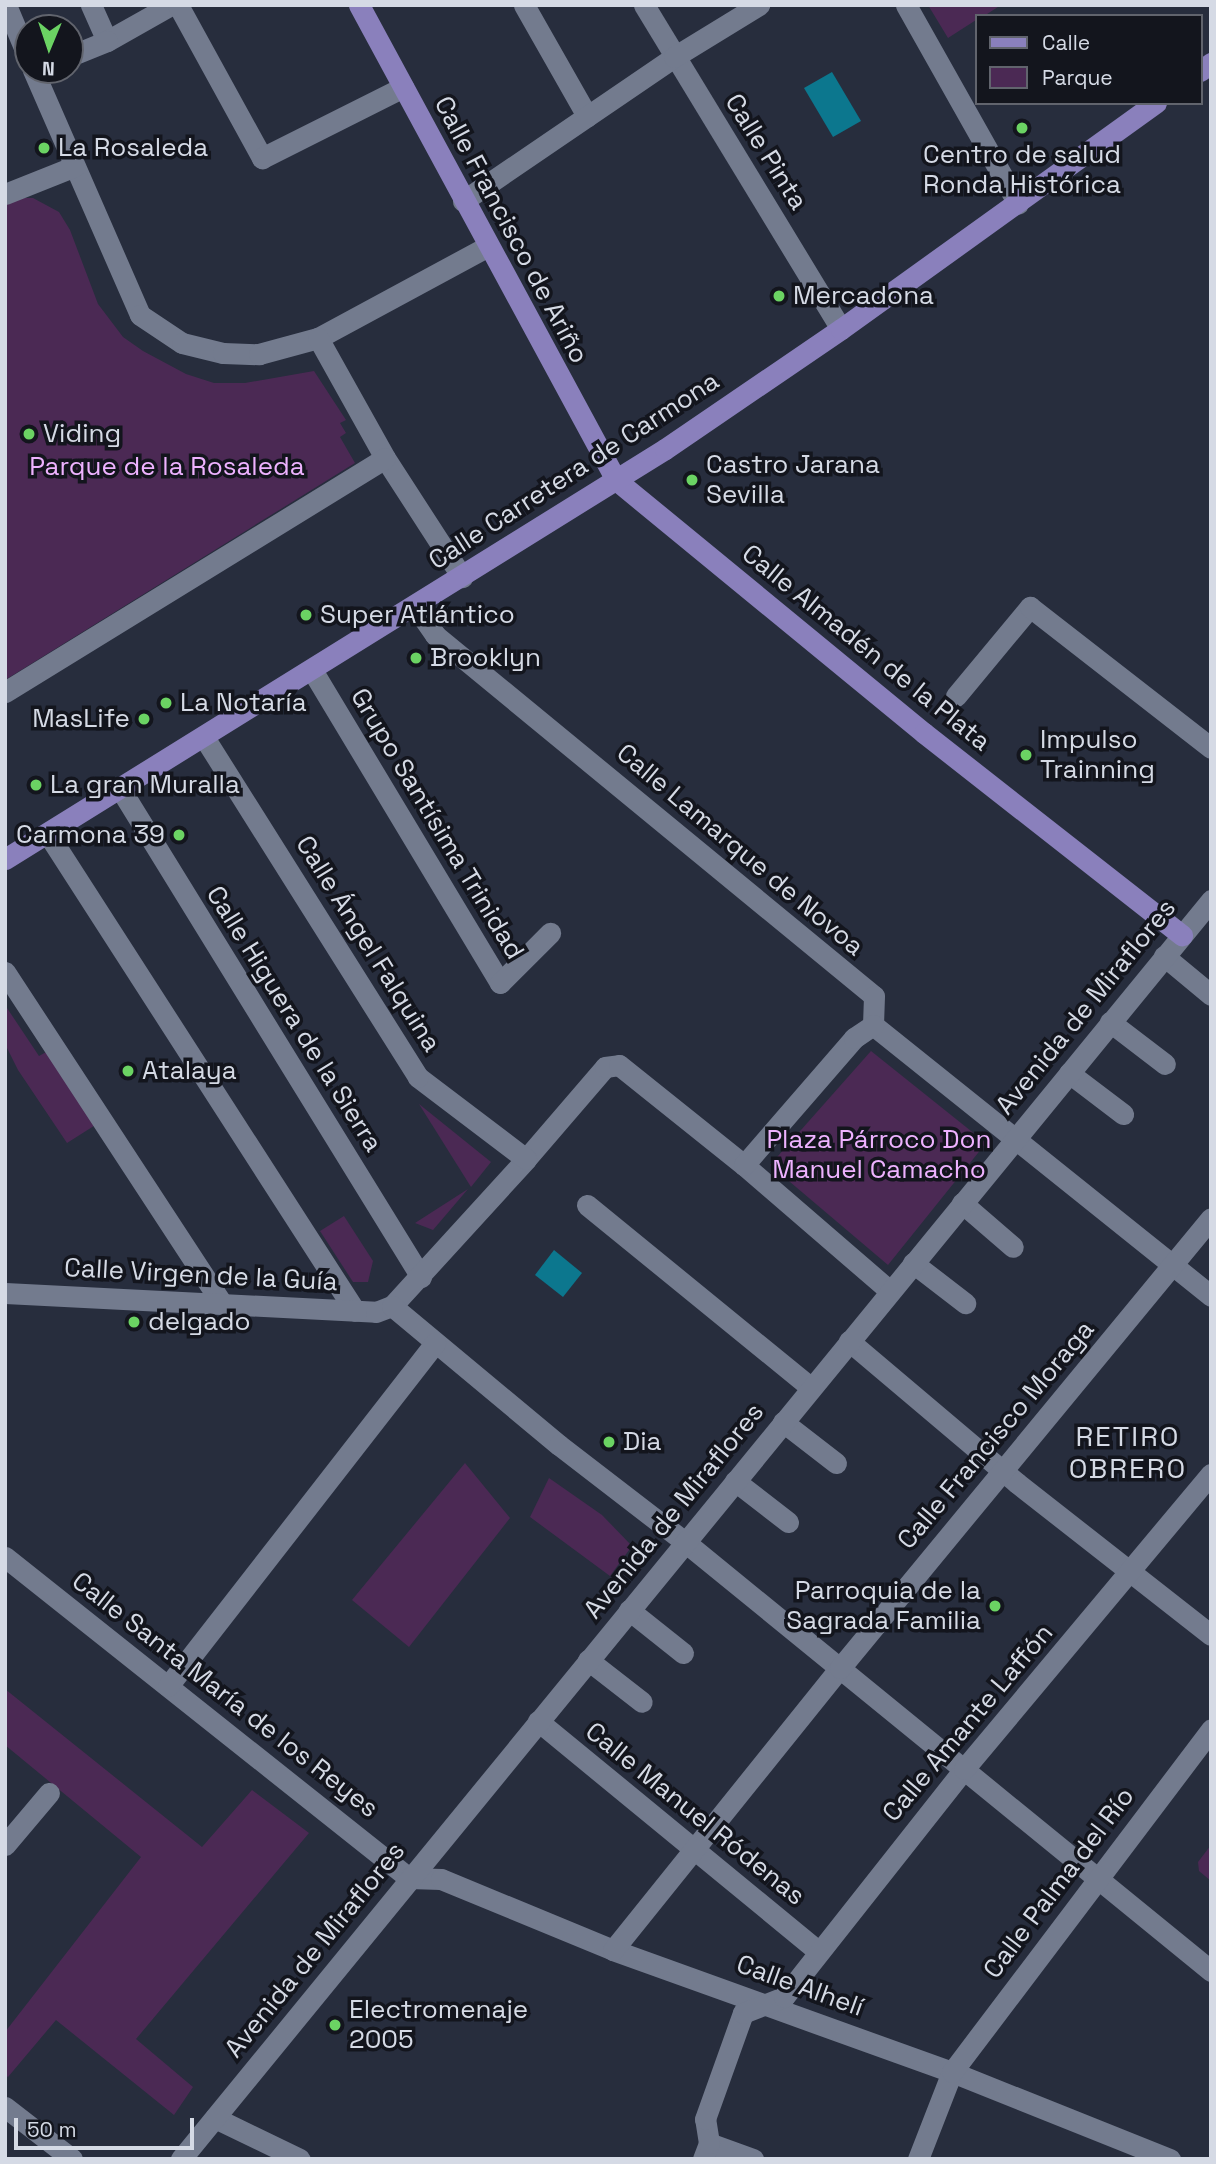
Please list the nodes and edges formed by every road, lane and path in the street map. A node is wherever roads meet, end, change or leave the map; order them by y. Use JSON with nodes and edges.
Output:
{"nodes":[{"id":1,"x":6,"y":5,"type":"edge"},
{"id":2,"x":91,"y":5,"type":"edge"},
{"id":3,"x":171,"y":5,"type":"edge"},
{"id":4,"x":178,"y":5,"type":"edge"},
{"id":5,"x":359,"y":5,"type":"edge"},
{"id":6,"x":524,"y":5,"type":"edge"},
{"id":7,"x":644,"y":5,"type":"edge"},
{"id":8,"x":759,"y":5,"type":"edge"},
{"id":9,"x":906,"y":5,"type":"edge"},
{"id":10,"x":14,"y":27,"type":"edge"},
{"id":11,"x":107,"y":41,"type":"junction"},
{"id":12,"x":84,"y":50,"type":"edge"},
{"id":13,"x":674,"y":57,"type":"junction"},
{"id":14,"x":37,"y":84,"type":"edge"},
{"id":15,"x":403,"y":87,"type":"junction"},
{"id":16,"x":1153,"y":105,"type":"edge"},
{"id":17,"x":587,"y":116,"type":"junction"},
{"id":18,"x":75,"y":166,"type":"junction"},
{"id":19,"x":5,"y":194,"type":"edge"},
{"id":20,"x":463,"y":201,"type":"junction"},
{"id":21,"x":1018,"y":204,"type":"junction"},
{"id":22,"x":488,"y":246,"type":"junction"},
{"id":23,"x":841,"y":329,"type":"junction"},
{"id":24,"x":318,"y":338,"type":"junction"},
{"id":25,"x":385,"y":458,"type":"junction"},
{"id":26,"x":616,"y":480,"type":"junction"},
{"id":27,"x":461,"y":577,"type":"junction"},
{"id":28,"x":415,"y":606,"type":"junction"},
{"id":29,"x":312,"y":670,"type":"junction"},
{"id":30,"x":5,"y":692,"type":"edge"},
{"id":31,"x":956,"y":696,"type":"dead end"},
{"id":32,"x":204,"y":737,"type":"junction"},
{"id":33,"x":1211,"y":748,"type":"edge"},
{"id":34,"x":121,"y":790,"type":"junction"},
{"id":35,"x":48,"y":834,"type":"junction"},
{"id":36,"x":5,"y":859,"type":"edge"},
{"id":37,"x":1211,"y":900,"type":"edge"},
{"id":38,"x":550,"y":933,"type":"dead end"},
{"id":39,"x":1182,"y":935,"type":"junction"},
{"id":40,"x":1164,"y":956,"type":"junction"},
{"id":41,"x":5,"y":972,"type":"edge"},
{"id":42,"x":1211,"y":995,"type":"edge"},
{"id":43,"x":1111,"y":1022,"type":"junction"},
{"id":44,"x":873,"y":1025,"type":"junction"},
{"id":45,"x":1166,"y":1064,"type":"dead end"},
{"id":46,"x":1069,"y":1073,"type":"junction"},
{"id":47,"x":1123,"y":1114,"type":"dead end"},
{"id":48,"x":1016,"y":1137,"type":"junction"},
{"id":49,"x":526,"y":1159,"type":"junction"},
{"id":50,"x":744,"y":1166,"type":"junction"},
{"id":51,"x":962,"y":1203,"type":"junction"},
{"id":52,"x":587,"y":1205,"type":"dead end"},
{"id":53,"x":1211,"y":1218,"type":"edge"},
{"id":54,"x":1013,"y":1247,"type":"dead end"},
{"id":55,"x":913,"y":1263,"type":"junction"},
{"id":56,"x":1173,"y":1266,"type":"junction"},
{"id":57,"x":421,"y":1277,"type":"junction"},
{"id":58,"x":890,"y":1291,"type":"junction"},
{"id":59,"x":5,"y":1293,"type":"edge"},
{"id":60,"x":1211,"y":1296,"type":"edge"},
{"id":61,"x":222,"y":1303,"type":"junction"},
{"id":62,"x":965,"y":1303,"type":"dead end"},
{"id":63,"x":393,"y":1306,"type":"junction"},
{"id":64,"x":355,"y":1311,"type":"junction"},
{"id":65,"x":849,"y":1341,"type":"junction"},
{"id":66,"x":435,"y":1343,"type":"junction"},
{"id":67,"x":811,"y":1388,"type":"junction"},
{"id":68,"x":783,"y":1422,"type":"junction"},
{"id":69,"x":836,"y":1463,"type":"dead end"},
{"id":70,"x":1003,"y":1470,"type":"junction"},
{"id":71,"x":1211,"y":1474,"type":"edge"},
{"id":72,"x":735,"y":1481,"type":"junction"},
{"id":73,"x":788,"y":1522,"type":"dead end"},
{"id":74,"x":685,"y":1542,"type":"junction"},
{"id":75,"x":5,"y":1557,"type":"edge"},
{"id":76,"x":1132,"y":1571,"type":"junction"},
{"id":77,"x":629,"y":1610,"type":"junction"},
{"id":78,"x":1211,"y":1635,"type":"edge"},
{"id":79,"x":683,"y":1653,"type":"dead end"},
{"id":80,"x":588,"y":1660,"type":"junction"},
{"id":81,"x":840,"y":1668,"type":"junction"},
{"id":82,"x":168,"y":1686,"type":"junction"},
{"id":83,"x":642,"y":1702,"type":"dead end"},
{"id":84,"x":538,"y":1721,"type":"junction"},
{"id":85,"x":1211,"y":1729,"type":"edge"},
{"id":86,"x":964,"y":1769,"type":"junction"},
{"id":87,"x":49,"y":1793,"type":"dead end"},
{"id":88,"x":5,"y":1845,"type":"edge"},
{"id":89,"x":693,"y":1849,"type":"junction"},
{"id":90,"x":409,"y":1878,"type":"junction"},
{"id":91,"x":1097,"y":1879,"type":"junction"},
{"id":92,"x":614,"y":1950,"type":"junction"},
{"id":93,"x":818,"y":1951,"type":"junction"},
{"id":94,"x":1211,"y":1971,"type":"edge"},
{"id":95,"x":767,"y":2004,"type":"junction"},
{"id":96,"x":952,"y":2071,"type":"junction"},
{"id":97,"x":5,"y":2107,"type":"edge"},
{"id":98,"x":215,"y":2119,"type":"junction"},
{"id":99,"x":706,"y":2151,"type":"edge"},
{"id":100,"x":71,"y":2159,"type":"edge"},
{"id":101,"x":181,"y":2159,"type":"edge"},
{"id":102,"x":300,"y":2159,"type":"edge"},
{"id":103,"x":753,"y":2159,"type":"edge"},
{"id":104,"x":918,"y":2159,"type":"edge"},
{"id":105,"x":1170,"y":2159,"type":"edge"}],
"edges":[{"from":1,"to":10,"type":"street"},
{"from":2,"to":11,"type":"street"},
{"from":3,"to":11,"type":"street"},
{"from":4,"to":15,"type":"street"},
{"from":5,"to":15,"type":"main road","name":"Calle Francisco de Ariño"},
{"from":6,"to":17,"type":"street"},
{"from":7,"to":13,"type":"street","name":"Calle Pinta"},
{"from":8,"to":13,"type":"street"},
{"from":9,"to":21,"type":"street"},
{"from":11,"to":12,"type":"street"},
{"from":13,"to":17,"type":"street"},
{"from":13,"to":23,"type":"street","name":"Calle Pinta"},
{"from":14,"to":18,"type":"street"},
{"from":15,"to":20,"type":"main road","name":"Calle Francisco de Ariño"},
{"from":16,"to":21,"type":"main road","name":"Calle Carretera de Carmona"},
{"from":17,"to":20,"type":"street"},
{"from":18,"to":19,"type":"street"},
{"from":18,"to":24,"type":"street"},
{"from":20,"to":22,"type":"main road","name":"Calle Francisco de Ariño"},
{"from":21,"to":23,"type":"main road","name":"Calle Carretera de Carmona"},
{"from":22,"to":24,"type":"street"},
{"from":22,"to":26,"type":"main road","name":"Calle Francisco de Ariño"},
{"from":23,"to":26,"type":"main road","name":"Calle Carretera de Carmona"},
{"from":24,"to":25,"type":"street"},
{"from":25,"to":27,"type":"street"},
{"from":25,"to":30,"type":"street"},
{"from":26,"to":27,"type":"main road","name":"Calle Carretera de Carmona"},
{"from":26,"to":39,"type":"main road","name":"Calle Almadén de la Plata"},
{"from":27,"to":28,"type":"main road","name":"Calle Carretera de Carmona"},
{"from":28,"to":29,"type":"main road","name":"Calle Carretera de Carmona"},
{"from":28,"to":44,"type":"street","name":"Calle Lamarque de Novoa"},
{"from":29,"to":32,"type":"main road","name":"Calle Carretera de Carmona"},
{"from":29,"to":38,"type":"street","name":"Grupo Santísima Trinidad"},
{"from":31,"to":33,"type":"street"},
{"from":32,"to":34,"type":"main road","name":"Calle Carretera de Carmona"},
{"from":32,"to":49,"type":"street","name":"Calle Ángel Falquina"},
{"from":34,"to":35,"type":"main road","name":"Calle Carretera de Carmona"},
{"from":34,"to":57,"type":"street","name":"Calle Higuera de la Sierra"},
{"from":35,"to":36,"type":"main road","name":"Calle Carretera de Carmona"},
{"from":35,"to":64,"type":"street"},
{"from":37,"to":39,"type":"street","name":"Avenida de Miraflores"},
{"from":39,"to":40,"type":"street","name":"Avenida de Miraflores"},
{"from":40,"to":42,"type":"street"},
{"from":40,"to":43,"type":"street","name":"Avenida de Miraflores"},
{"from":41,"to":61,"type":"street"},
{"from":43,"to":45,"type":"street"},
{"from":43,"to":46,"type":"street","name":"Avenida de Miraflores"},
{"from":44,"to":48,"type":"street"},
{"from":44,"to":50,"type":"street"},
{"from":46,"to":47,"type":"street"},
{"from":46,"to":48,"type":"street","name":"Avenida de Miraflores"},
{"from":48,"to":51,"type":"street","name":"Avenida de Miraflores"},
{"from":48,"to":56,"type":"street"},
{"from":49,"to":50,"type":"street"},
{"from":49,"to":57,"type":"street"},
{"from":50,"to":58,"type":"street"},
{"from":51,"to":54,"type":"street"},
{"from":51,"to":55,"type":"street","name":"Avenida de Miraflores"},
{"from":52,"to":67,"type":"street"},
{"from":53,"to":56,"type":"street","name":"Calle Francisco Moraga"},
{"from":55,"to":58,"type":"street","name":"Avenida de Miraflores"},
{"from":55,"to":62,"type":"street"},
{"from":56,"to":60,"type":"street"},
{"from":56,"to":70,"type":"street","name":"Calle Francisco Moraga"},
{"from":57,"to":63,"type":"street"},
{"from":58,"to":65,"type":"street","name":"Avenida de Miraflores"},
{"from":59,"to":61,"type":"street","name":"Calle Virgen de la Guía"},
{"from":61,"to":64,"type":"street","name":"Calle Virgen de la Guía"},
{"from":63,"to":64,"type":"street","name":"Calle Virgen de la Guía"},
{"from":63,"to":66,"type":"street"},
{"from":65,"to":67,"type":"street","name":"Avenida de Miraflores"},
{"from":65,"to":70,"type":"street"},
{"from":66,"to":74,"type":"street"},
{"from":66,"to":82,"type":"street"},
{"from":67,"to":68,"type":"street","name":"Avenida de Miraflores"},
{"from":68,"to":69,"type":"street"},
{"from":68,"to":72,"type":"street","name":"Avenida de Miraflores"},
{"from":70,"to":76,"type":"street"},
{"from":70,"to":81,"type":"street","name":"Calle Francisco Moraga"},
{"from":71,"to":76,"type":"street","name":"Calle Amante Laffón"},
{"from":72,"to":73,"type":"street"},
{"from":72,"to":74,"type":"street","name":"Avenida de Miraflores"},
{"from":74,"to":77,"type":"street","name":"Avenida de Miraflores"},
{"from":74,"to":81,"type":"street"},
{"from":75,"to":82,"type":"street","name":"Calle Santa María de los Reyes"},
{"from":76,"to":78,"type":"street"},
{"from":76,"to":86,"type":"street","name":"Calle Amante Laffón"},
{"from":77,"to":79,"type":"street"},
{"from":77,"to":80,"type":"street","name":"Avenida de Miraflores"},
{"from":80,"to":83,"type":"street"},
{"from":80,"to":84,"type":"street","name":"Avenida de Miraflores"},
{"from":81,"to":86,"type":"street"},
{"from":81,"to":89,"type":"street","name":"Calle Francisco Moraga"},
{"from":82,"to":90,"type":"street","name":"Calle Santa María de los Reyes"},
{"from":84,"to":89,"type":"street","name":"Calle Manuel Ródenas"},
{"from":84,"to":90,"type":"street","name":"Avenida de Miraflores"},
{"from":85,"to":91,"type":"street","name":"Calle Palma del Río"},
{"from":86,"to":91,"type":"street"},
{"from":86,"to":93,"type":"street","name":"Calle Amante Laffón"},
{"from":87,"to":88,"type":"street"},
{"from":89,"to":92,"type":"street","name":"Calle Francisco Moraga"},
{"from":89,"to":93,"type":"street","name":"Calle Manuel Ródenas"},
{"from":90,"to":92,"type":"street","name":"Calle Alhelí"},
{"from":90,"to":98,"type":"street","name":"Avenida de Miraflores"},
{"from":91,"to":94,"type":"street"},
{"from":91,"to":96,"type":"street","name":"Calle Palma del Río"},
{"from":92,"to":95,"type":"street","name":"Calle Alhelí"},
{"from":93,"to":95,"type":"street","name":"Calle Amante Laffón"},
{"from":95,"to":96,"type":"street","name":"Calle Alhelí"},
{"from":95,"to":99,"type":"street","name":"Calle Amante Laffón"},
{"from":96,"to":104,"type":"street","name":"Calle Palma del Río"},
{"from":96,"to":105,"type":"street","name":"Calle Alhelí"},
{"from":97,"to":100,"type":"street"},
{"from":98,"to":101,"type":"street","name":"Avenida de Miraflores"},
{"from":98,"to":102,"type":"street"},
{"from":99,"to":103,"type":"street"}]}
